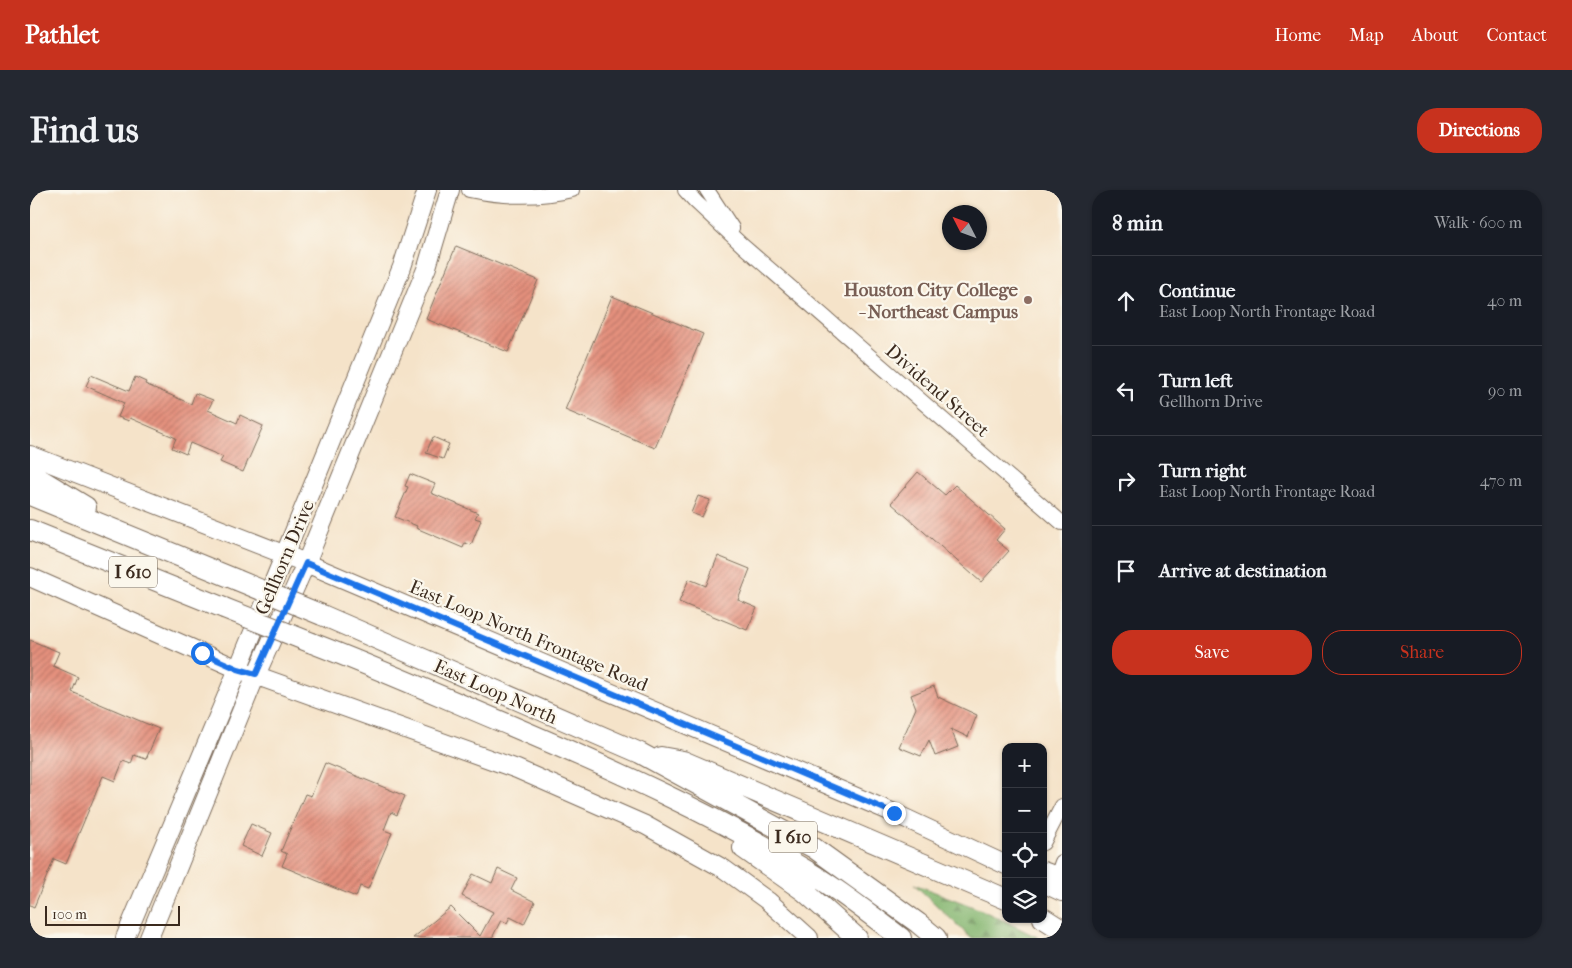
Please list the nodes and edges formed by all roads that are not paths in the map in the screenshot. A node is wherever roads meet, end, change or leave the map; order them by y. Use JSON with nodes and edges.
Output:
{"nodes":[{"id":1,"x":427,"y":190,"type":"edge"},
{"id":2,"x":450,"y":190,"type":"edge"},
{"id":3,"x":469,"y":190,"type":"edge"},
{"id":4,"x":572,"y":190,"type":"edge"},
{"id":5,"x":685,"y":190,"type":"edge"},
{"id":6,"x":707,"y":190,"type":"edge"},
{"id":7,"x":743,"y":246,"type":"junction"},
{"id":8,"x":390,"y":296,"type":"junction"},
{"id":9,"x":411,"y":306,"type":"junction"},
{"id":10,"x":343,"y":412,"type":"junction"},
{"id":11,"x":364,"y":421,"type":"junction"},
{"id":12,"x":30,"y":455,"type":"edge"},
{"id":13,"x":30,"y":473,"type":"edge"},
{"id":14,"x":30,"y":495,"type":"edge"},
{"id":15,"x":1062,"y":523,"type":"edge"},
{"id":16,"x":34,"y":533,"type":"edge"},
{"id":17,"x":139,"y":540,"type":"junction"},
{"id":18,"x":285,"y":554,"type":"junction"},
{"id":19,"x":306,"y":563,"type":"junction"},
{"id":20,"x":30,"y":577,"type":"edge"},
{"id":21,"x":238,"y":669,"type":"junction"},
{"id":22,"x":256,"y":674,"type":"junction"},
{"id":23,"x":640,"y":753,"type":"junction"},
{"id":24,"x":674,"y":799,"type":"junction"},
{"id":25,"x":182,"y":804,"type":"junction"},
{"id":26,"x":1062,"y":807,"type":"edge"},
{"id":27,"x":201,"y":811,"type":"junction"},
{"id":28,"x":1047,"y":835,"type":"edge"},
{"id":29,"x":974,"y":850,"type":"junction"},
{"id":30,"x":1002,"y":858,"type":"edge"},
{"id":31,"x":1002,"y":863,"type":"edge"},
{"id":32,"x":1002,"y":897,"type":"edge"},
{"id":33,"x":1047,"y":918,"type":"edge"},
{"id":34,"x":1047,"y":920,"type":"edge"},
{"id":35,"x":1062,"y":922,"type":"edge"},
{"id":36,"x":1062,"y":930,"type":"edge"},
{"id":37,"x":126,"y":938,"type":"edge"},
{"id":38,"x":148,"y":938,"type":"edge"},
{"id":39,"x":809,"y":938,"type":"edge"},
{"id":40,"x":857,"y":938,"type":"edge"},
{"id":41,"x":901,"y":938,"type":"edge"},
{"id":42,"x":936,"y":938,"type":"edge"}],
"edges":[{"from":1,"to":8,"type":"main road","name":"Gellhorn Drive"},
{"from":2,"to":9,"type":"main road","name":"Gellhorn Drive"},
{"from":3,"to":4,"type":"street"},
{"from":5,"to":7,"type":"street","name":"Dividend Street"},
{"from":6,"to":7,"type":"street","name":"Dividend Street"},
{"from":7,"to":15,"type":"street","name":"Dividend Street"},
{"from":8,"to":9,"type":"main road"},
{"from":8,"to":10,"type":"main road","name":"Gellhorn Drive"},
{"from":9,"to":11,"type":"main road","name":"Gellhorn Drive"},
{"from":10,"to":11,"type":"main road"},
{"from":10,"to":18,"type":"main road","name":"Gellhorn Drive"},
{"from":11,"to":19,"type":"main road","name":"Gellhorn Drive"},
{"from":12,"to":18,"type":"main road","name":"East Loop North Frontage Road"},
{"from":13,"to":17,"type":"highway"},
{"from":14,"to":17,"type":"highway","name":"East Loop North","number":"I 610"},
{"from":16,"to":24,"type":"highway","name":"East Loop North","number":"I 610","bridge":true},
{"from":17,"to":23,"type":"highway","name":"East Loop North","number":"I 610","bridge":true},
{"from":18,"to":19,"type":"main road","name":"East Loop North Frontage Road"},
{"from":18,"to":21,"type":"main road","name":"Gellhorn Drive"},
{"from":19,"to":22,"type":"main road","name":"Gellhorn Drive"},
{"from":19,"to":29,"type":"main road","name":"East Loop North Frontage Road"},
{"from":20,"to":21,"type":"main road"},
{"from":21,"to":22,"type":"main road"},
{"from":21,"to":25,"type":"main road","name":"Gellhorn Drive"},
{"from":22,"to":27,"type":"main road","name":"Gellhorn Drive"},
{"from":22,"to":39,"type":"main road"},
{"from":23,"to":32,"type":"highway"},
{"from":23,"to":42,"type":"highway","name":"East Loop North","number":"I 610"},
{"from":24,"to":40,"type":"highway"},
{"from":24,"to":41,"type":"highway","name":"East Loop North","number":"I 610"},
{"from":25,"to":27,"type":"main road"},
{"from":25,"to":37,"type":"main road","name":"Gellhorn Drive"},
{"from":26,"to":28,"type":"street"},
{"from":27,"to":38,"type":"main road","name":"Gellhorn Drive"},
{"from":29,"to":30,"type":"main road"},
{"from":29,"to":31,"type":"main road","name":"East Loop North Frontage Road"},
{"from":33,"to":35,"type":"highway"},
{"from":34,"to":36,"type":"highway"}]}
